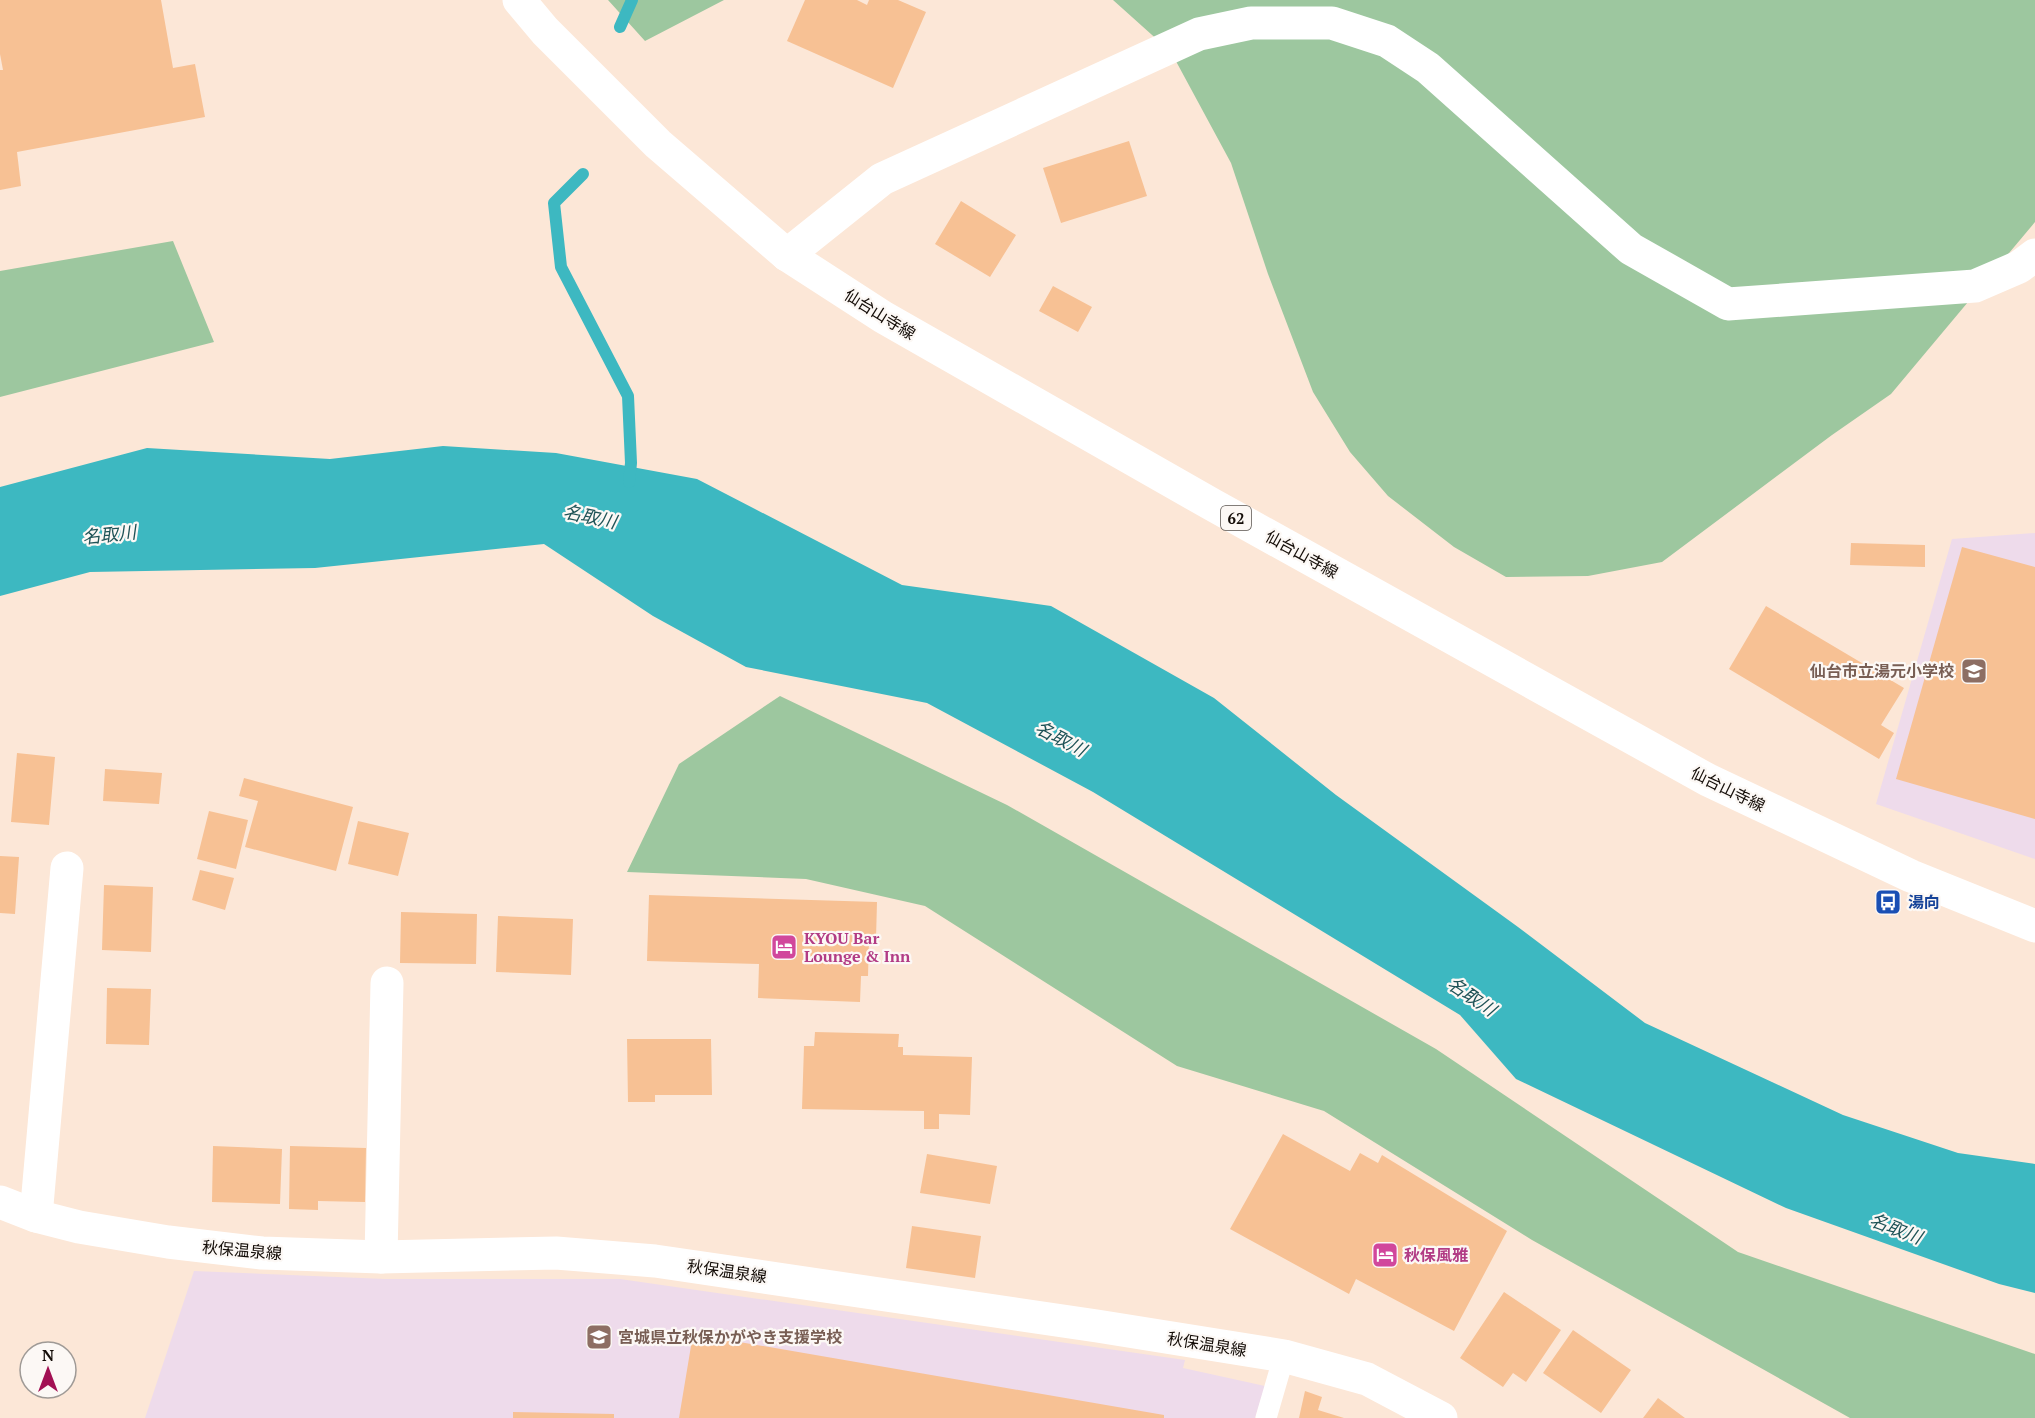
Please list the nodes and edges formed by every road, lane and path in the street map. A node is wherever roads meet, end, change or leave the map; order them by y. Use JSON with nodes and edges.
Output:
{"nodes":[{"id":1,"x":519,"y":0,"type":"edge"},
{"id":2,"x":788,"y":255,"type":"junction"},
{"id":3,"x":2035,"y":255,"type":"edge"},
{"id":4,"x":67,"y":868,"type":"dead end"},
{"id":5,"x":2035,"y":926,"type":"edge"},
{"id":6,"x":387,"y":982,"type":"dead end"},
{"id":7,"x":0,"y":1202,"type":"edge"},
{"id":8,"x":36,"y":1216,"type":"junction"},
{"id":9,"x":381,"y":1257,"type":"junction"},
{"id":10,"x":1284,"y":1356,"type":"junction"},
{"id":11,"x":1266,"y":1418,"type":"edge"},
{"id":12,"x":1441,"y":1418,"type":"edge"}],
"edges":[{"from":1,"to":2,"type":"main road","name":"仙台山寺線","number":"62"},
{"from":2,"to":3,"type":"main road"},
{"from":2,"to":5,"type":"main road","name":"仙台山寺線","number":"62"},
{"from":4,"to":8,"type":"main road"},
{"from":6,"to":9,"type":"main road"},
{"from":7,"to":8,"type":"main road","name":"秋保温泉線"},
{"from":8,"to":9,"type":"main road","name":"秋保温泉線"},
{"from":9,"to":10,"type":"main road","name":"秋保温泉線"},
{"from":10,"to":11,"type":"lane"},
{"from":10,"to":12,"type":"main road","name":"秋保温泉線"}]}
